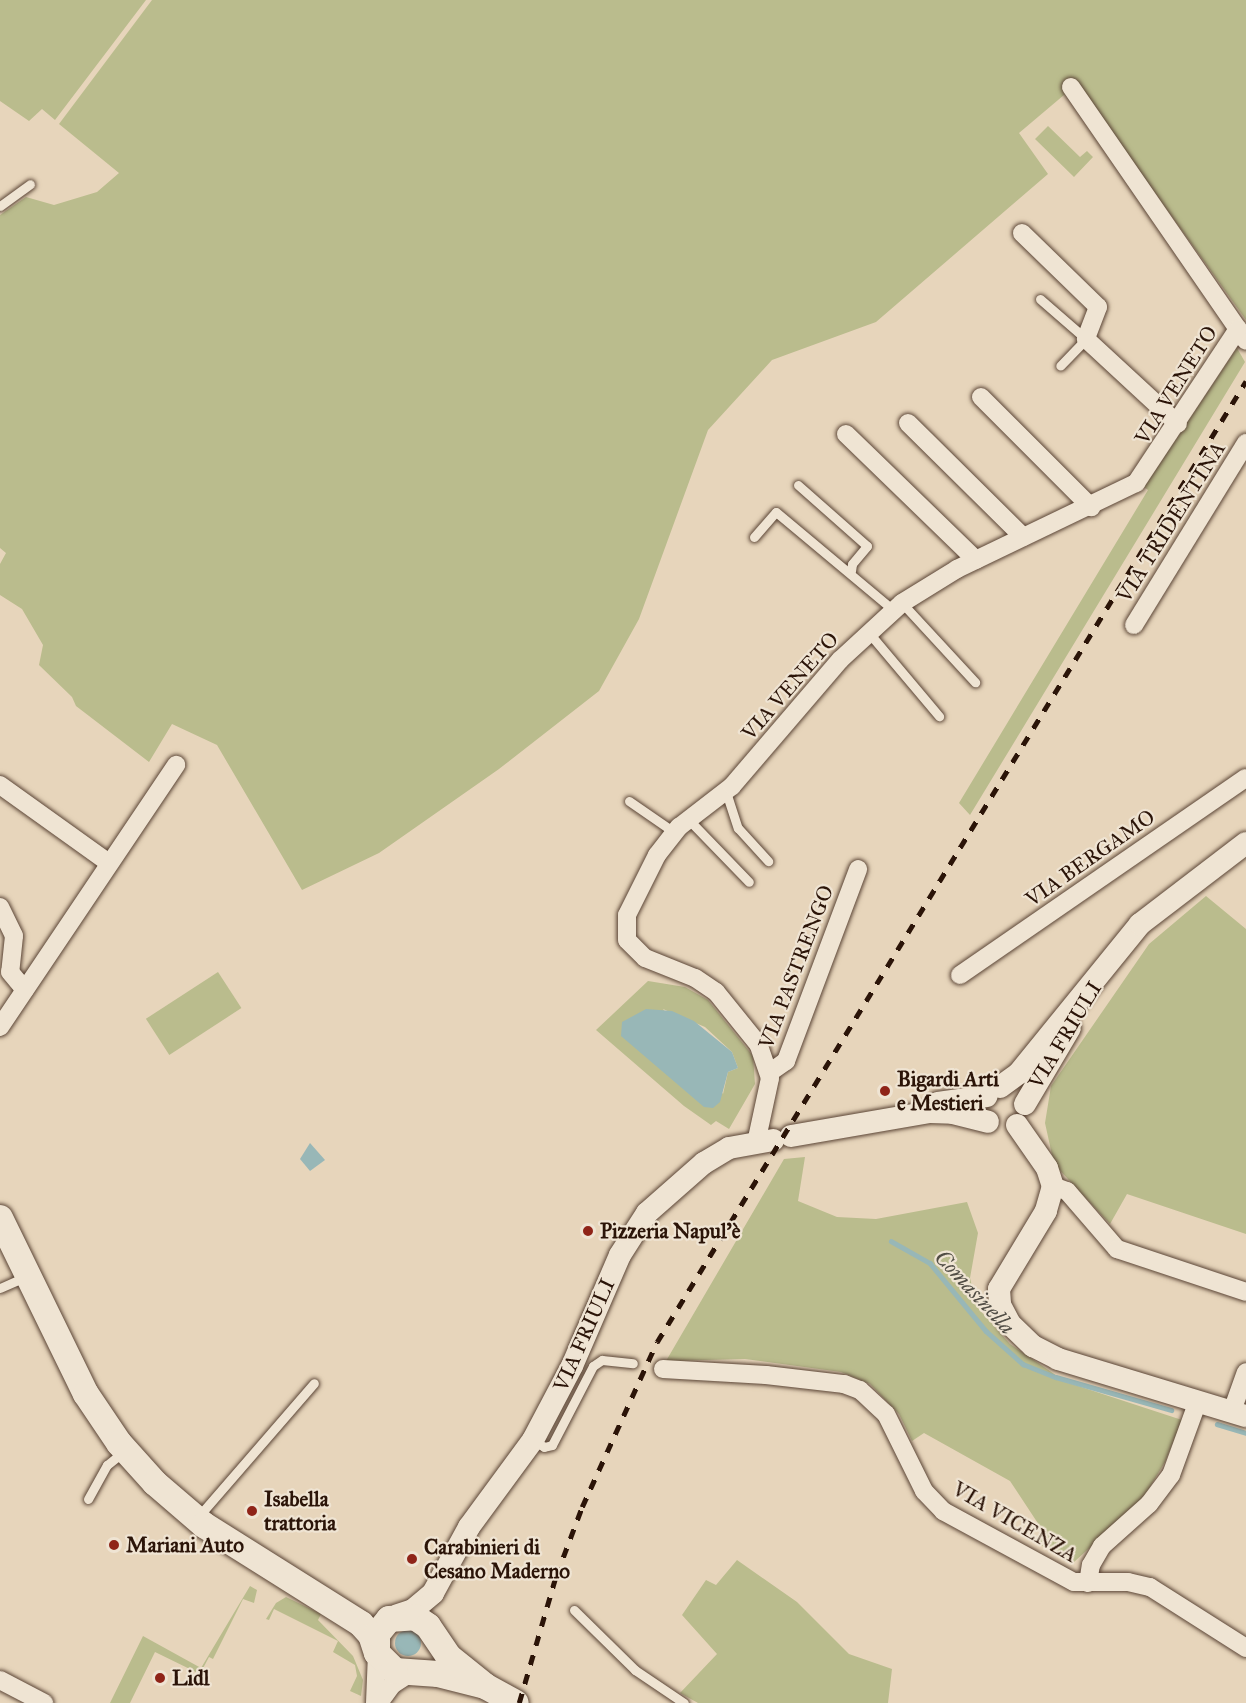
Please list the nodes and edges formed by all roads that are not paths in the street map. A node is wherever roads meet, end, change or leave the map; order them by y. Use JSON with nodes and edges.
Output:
{"nodes":[{"id":1,"x":1071,"y":87,"type":"dead end"},
{"id":2,"x":30,"y":184,"type":"dead end"},
{"id":3,"x":0,"y":206,"type":"edge"},
{"id":4,"x":1022,"y":233,"type":"dead end"},
{"id":5,"x":1040,"y":299,"type":"dead end"},
{"id":6,"x":1242,"y":336,"type":"edge"},
{"id":7,"x":1086,"y":339,"type":"junction"},
{"id":8,"x":1060,"y":366,"type":"dead end"},
{"id":9,"x":981,"y":398,"type":"dead end"},
{"id":10,"x":908,"y":423,"type":"dead end"},
{"id":11,"x":1178,"y":424,"type":"junction"},
{"id":12,"x":846,"y":434,"type":"dead end"},
{"id":13,"x":1246,"y":443,"type":"edge"},
{"id":14,"x":798,"y":485,"type":"dead end"},
{"id":15,"x":1091,"y":507,"type":"junction"},
{"id":16,"x":754,"y":537,"type":"dead end"},
{"id":17,"x":1023,"y":537,"type":"junction"},
{"id":18,"x":976,"y":560,"type":"junction"},
{"id":19,"x":851,"y":571,"type":"junction"},
{"id":20,"x":898,"y":607,"type":"junction"},
{"id":21,"x":1134,"y":625,"type":"dead end"},
{"id":22,"x":869,"y":633,"type":"junction"},
{"id":23,"x":975,"y":682,"type":"dead end"},
{"id":24,"x":939,"y":716,"type":"dead end"},
{"id":25,"x":177,"y":765,"type":"dead end"},
{"id":26,"x":1246,"y":778,"type":"edge"},
{"id":27,"x":0,"y":785,"type":"edge"},
{"id":28,"x":726,"y":792,"type":"junction"},
{"id":29,"x":629,"y":801,"type":"dead end"},
{"id":30,"x":689,"y":820,"type":"junction"},
{"id":31,"x":674,"y":832,"type":"junction"},
{"id":32,"x":1246,"y":843,"type":"edge"},
{"id":33,"x":768,"y":861,"type":"dead end"},
{"id":34,"x":110,"y":863,"type":"junction"},
{"id":35,"x":858,"y":869,"type":"dead end"},
{"id":36,"x":749,"y":882,"type":"dead end"},
{"id":37,"x":0,"y":907,"type":"edge"},
{"id":38,"x":1105,"y":966,"type":"junction"},
{"id":39,"x":960,"y":975,"type":"dead end"},
{"id":40,"x":25,"y":990,"type":"junction"},
{"id":41,"x":0,"y":1027,"type":"edge"},
{"id":42,"x":770,"y":1073,"type":"junction"},
{"id":43,"x":993,"y":1092,"type":"junction"},
{"id":44,"x":1025,"y":1104,"type":"junction"},
{"id":45,"x":903,"y":1114,"type":"junction"},
{"id":46,"x":988,"y":1122,"type":"junction"},
{"id":47,"x":1017,"y":1125,"type":"junction"},
{"id":48,"x":773,"y":1139,"type":"junction"},
{"id":49,"x":1053,"y":1186,"type":"junction"},
{"id":50,"x":0,"y":1218,"type":"edge"},
{"id":51,"x":28,"y":1276,"type":"junction"},
{"id":52,"x":0,"y":1288,"type":"edge"},
{"id":53,"x":1246,"y":1292,"type":"edge"},
{"id":54,"x":633,"y":1363,"type":"dead end"},
{"id":55,"x":663,"y":1369,"type":"dead end"},
{"id":56,"x":1246,"y":1372,"type":"edge"},
{"id":57,"x":314,"y":1383,"type":"dead end"},
{"id":58,"x":1198,"y":1401,"type":"junction"},
{"id":59,"x":1239,"y":1414,"type":"edge"},
{"id":60,"x":533,"y":1440,"type":"junction"},
{"id":61,"x":125,"y":1450,"type":"junction"},
{"id":62,"x":88,"y":1499,"type":"dead end"},
{"id":63,"x":196,"y":1519,"type":"junction"},
{"id":64,"x":440,"y":1583,"type":"junction"},
{"id":65,"x":1088,"y":1583,"type":"junction"},
{"id":66,"x":329,"y":1603,"type":"junction"},
{"id":67,"x":574,"y":1610,"type":"dead end"},
{"id":68,"x":398,"y":1615,"type":"junction"},
{"id":69,"x":432,"y":1634,"type":"junction"},
{"id":70,"x":1246,"y":1648,"type":"edge"},
{"id":71,"x":377,"y":1653,"type":"junction"},
{"id":72,"x":412,"y":1672,"type":"junction"},
{"id":73,"x":0,"y":1680,"type":"edge"},
{"id":74,"x":485,"y":1686,"type":"junction"},
{"id":75,"x":44,"y":1703,"type":"edge"},
{"id":76,"x":377,"y":1703,"type":"edge"},
{"id":77,"x":516,"y":1703,"type":"edge"},
{"id":78,"x":684,"y":1703,"type":"edge"}],
"edges":[{"from":1,"to":6,"type":"street"},
{"from":2,"to":3,"type":"lane"},
{"from":4,"to":7,"type":"street"},
{"from":5,"to":7,"type":"lane"},
{"from":6,"to":11,"type":"street","name":"VIA VENETO"},
{"from":7,"to":8,"type":"lane"},
{"from":7,"to":11,"type":"street"},
{"from":9,"to":15,"type":"street"},
{"from":10,"to":17,"type":"street"},
{"from":11,"to":15,"type":"street","name":"VIA VENETO"},
{"from":12,"to":18,"type":"street"},
{"from":13,"to":21,"type":"street","name":"VIA TRIDENTINA"},
{"from":14,"to":19,"type":"lane"},
{"from":15,"to":17,"type":"street","name":"VIA VENETO"},
{"from":16,"to":19,"type":"lane"},
{"from":17,"to":18,"type":"street","name":"VIA VENETO"},
{"from":18,"to":20,"type":"street","name":"VIA VENETO"},
{"from":19,"to":20,"type":"lane"},
{"from":20,"to":22,"type":"street","name":"VIA VENETO"},
{"from":20,"to":23,"type":"lane"},
{"from":22,"to":24,"type":"lane"},
{"from":22,"to":28,"type":"street","name":"VIA VENETO"},
{"from":25,"to":34,"type":"street"},
{"from":26,"to":39,"type":"street","name":"VIA BERGAMO"},
{"from":27,"to":34,"type":"street"},
{"from":28,"to":30,"type":"street","name":"VIA VENETO"},
{"from":28,"to":33,"type":"lane"},
{"from":29,"to":31,"type":"lane"},
{"from":30,"to":31,"type":"street","name":"VIA VENETO"},
{"from":30,"to":36,"type":"lane"},
{"from":31,"to":42,"type":"street","name":"VIA VENETO"},
{"from":32,"to":38,"type":"street","name":"VIA FRIULI"},
{"from":34,"to":40,"type":"street"},
{"from":35,"to":42,"type":"street","name":"VIA PASTRENGO"},
{"from":37,"to":40,"type":"street"},
{"from":38,"to":43,"type":"street","name":"VIA FRIULI"},
{"from":38,"to":44,"type":"street","name":"VIA FRIULI"},
{"from":40,"to":41,"type":"street"},
{"from":42,"to":48,"type":"street"},
{"from":43,"to":44,"type":"street"},
{"from":43,"to":45,"type":"street","name":"VIA FRIULI"},
{"from":43,"to":46,"type":"street"},
{"from":44,"to":47,"type":"street"},
{"from":45,"to":46,"type":"street","name":"VIA FRIULI"},
{"from":45,"to":48,"type":"street","name":"VIA FRIULI"},
{"from":46,"to":47,"type":"street"},
{"from":47,"to":49,"type":"street"},
{"from":48,"to":60,"type":"street","name":"VIA FRIULI"},
{"from":49,"to":53,"type":"street"},
{"from":49,"to":58,"type":"street"},
{"from":50,"to":51,"type":"main road"},
{"from":51,"to":52,"type":"lane"},
{"from":51,"to":61,"type":"main road"},
{"from":54,"to":60,"type":"lane"},
{"from":55,"to":65,"type":"street","name":"VIA VICENZA"},
{"from":56,"to":59,"type":"street"},
{"from":57,"to":63,"type":"lane"},
{"from":58,"to":59,"type":"street"},
{"from":58,"to":65,"type":"street"},
{"from":60,"to":64,"type":"street","name":"VIA FRIULI"},
{"from":61,"to":62,"type":"lane"},
{"from":61,"to":63,"type":"main road"},
{"from":63,"to":66,"type":"main road"},
{"from":64,"to":68,"type":"street","name":"VIA FRIULI"},
{"from":64,"to":69,"type":"street","name":"VIA FRIULI"},
{"from":65,"to":70,"type":"street","name":"VIA VICENZA"},
{"from":66,"to":68,"type":"main road"},
{"from":66,"to":71,"type":"main road"},
{"from":67,"to":78,"type":"lane"},
{"from":68,"to":69,"type":"main road"},
{"from":68,"to":71,"type":"main road"},
{"from":69,"to":72,"type":"main road"},
{"from":69,"to":74,"type":"main road"},
{"from":71,"to":72,"type":"main road"},
{"from":71,"to":76,"type":"street"},
{"from":72,"to":74,"type":"main road"},
{"from":72,"to":76,"type":"street"},
{"from":73,"to":75,"type":"street"},
{"from":74,"to":77,"type":"main road"}]}
